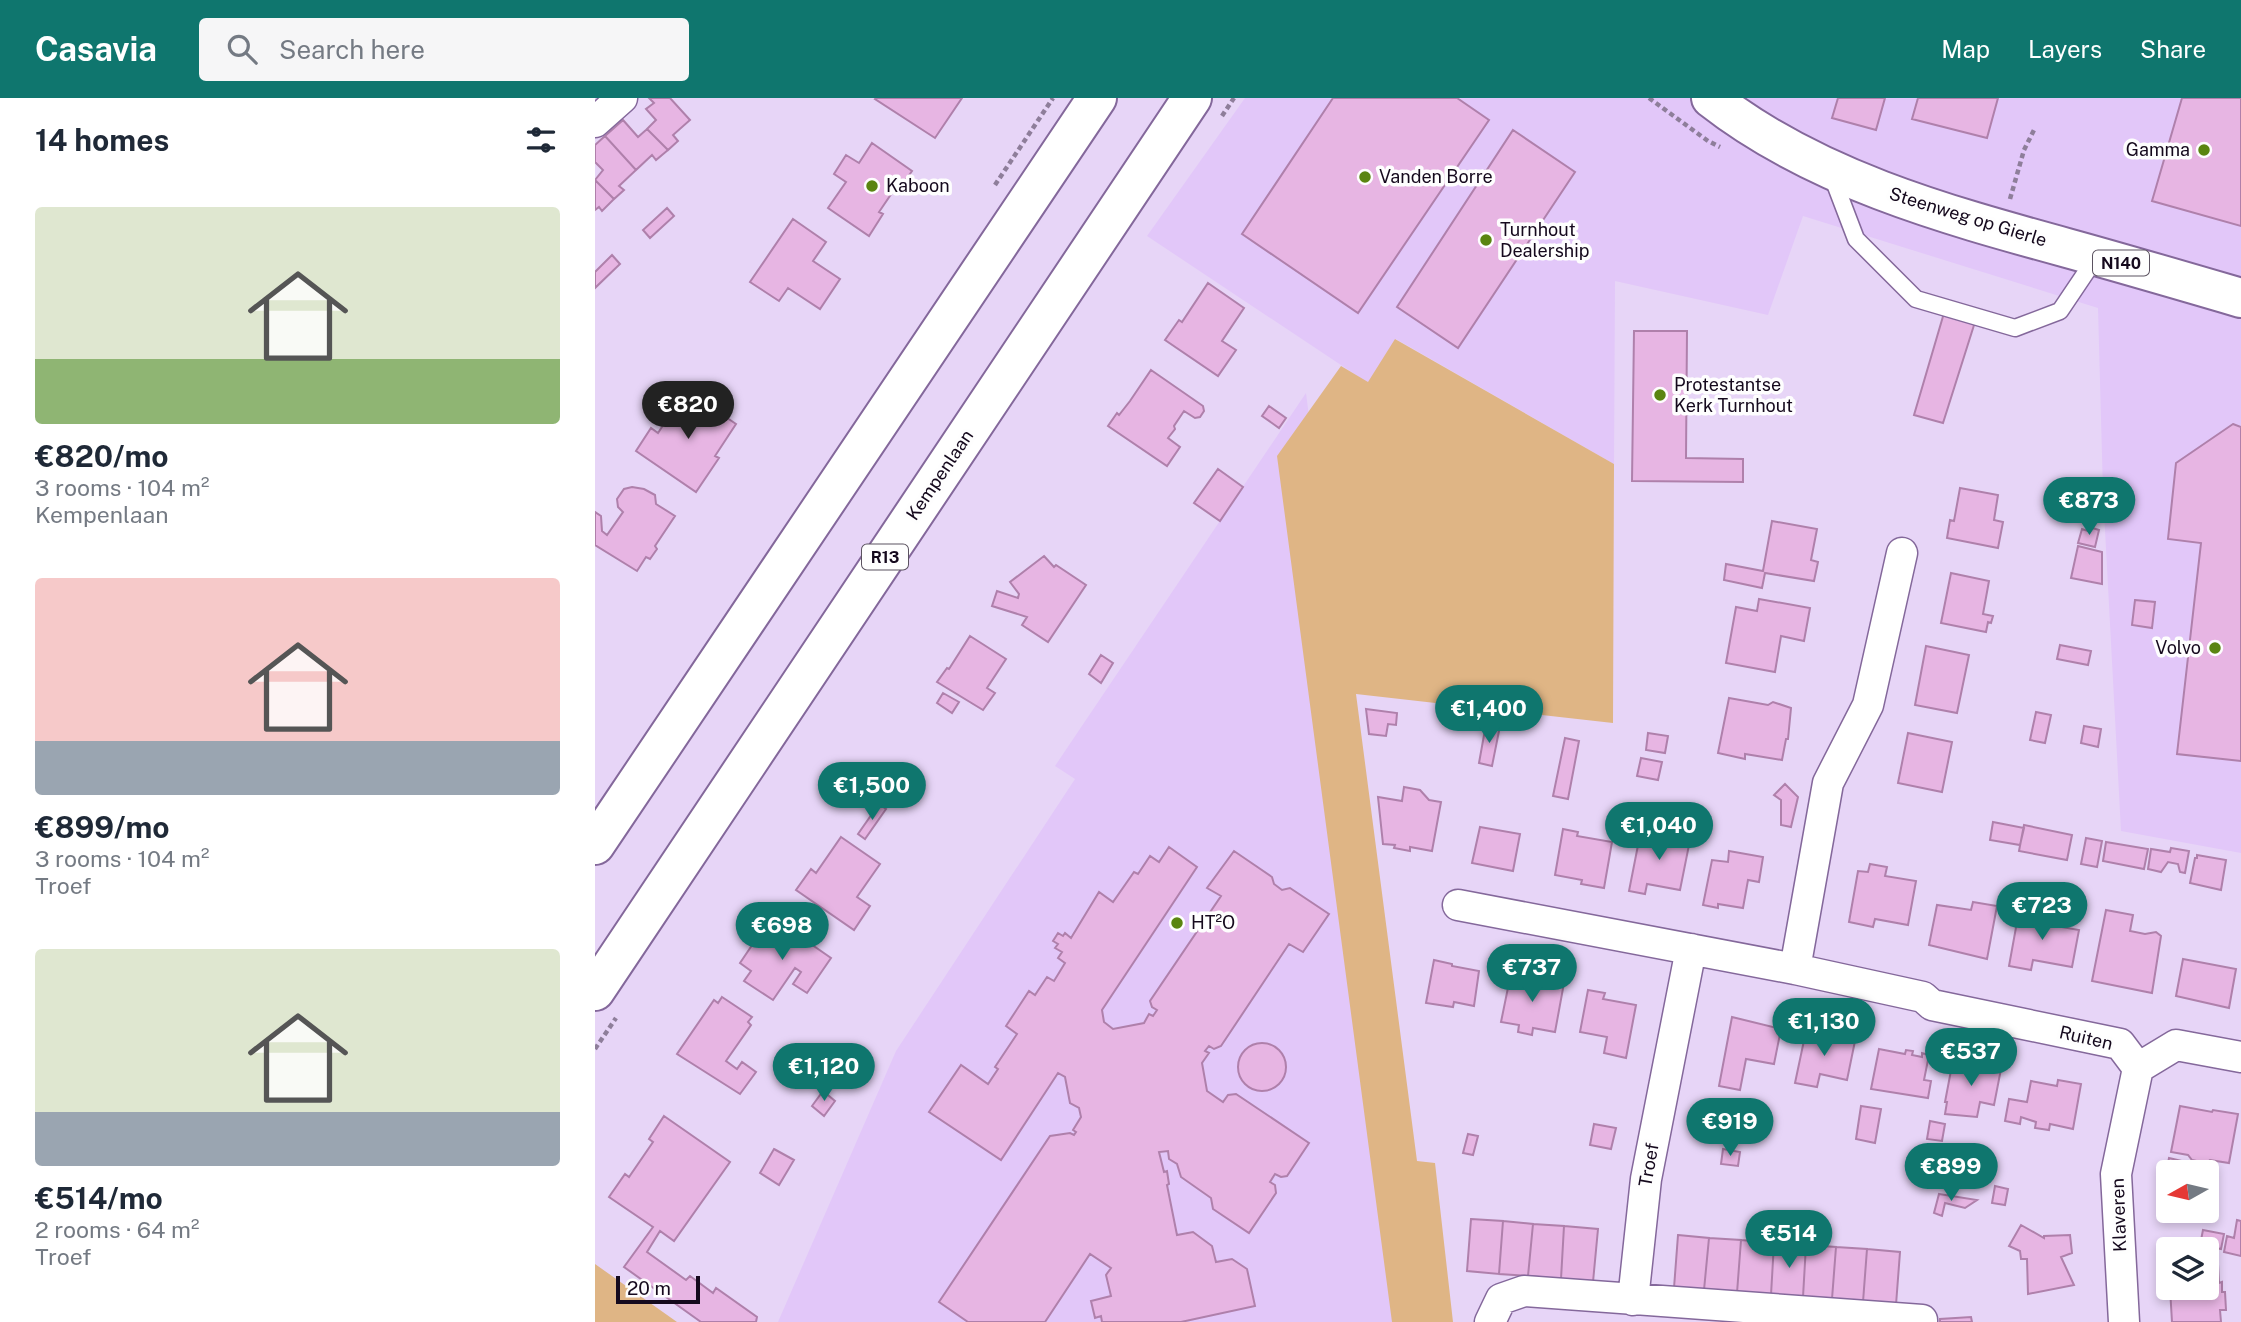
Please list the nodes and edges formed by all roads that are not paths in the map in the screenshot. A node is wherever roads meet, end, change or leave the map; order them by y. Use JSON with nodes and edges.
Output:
{"nodes":[{"id":1,"x":622,"y":98,"type":"edge"},
{"id":2,"x":1097,"y":98,"type":"edge"},
{"id":3,"x":1192,"y":98,"type":"edge"},
{"id":4,"x":1711,"y":98,"type":"edge"},
{"id":5,"x":595,"y":122,"type":"edge"},
{"id":6,"x":1828,"y":167,"type":"junction"},
{"id":7,"x":2097,"y":256,"type":"junction"},
{"id":8,"x":2241,"y":299,"type":"edge"},
{"id":9,"x":1902,"y":553,"type":"dead end"},
{"id":10,"x":595,"y":845,"type":"edge"},
{"id":11,"x":1458,"y":905,"type":"dead end"},
{"id":12,"x":1691,"y":949,"type":"junction"},
{"id":13,"x":1795,"y":969,"type":"junction"},
{"id":14,"x":595,"y":991,"type":"edge"},
{"id":15,"x":2241,"y":1057,"type":"edge"},
{"id":16,"x":2138,"y":1069,"type":"junction"},
{"id":17,"x":1633,"y":1300,"type":"junction"},
{"id":18,"x":1489,"y":1322,"type":"edge"},
{"id":19,"x":1922,"y":1322,"type":"edge"},
{"id":20,"x":2124,"y":1322,"type":"edge"}],
"edges":[{"from":1,"to":5,"type":"street"},
{"from":2,"to":10,"type":"main road"},
{"from":3,"to":14,"type":"main road","name":"Kempenlaan","number":"R13"},
{"from":4,"to":6,"type":"main road","name":"Steenweg op Gierle","number":"N140"},
{"from":6,"to":7,"type":"main road","name":"Steenweg op Gierle","number":"N140"},
{"from":6,"to":7,"type":"lane"},
{"from":7,"to":8,"type":"main road","name":"Steenweg op Gierle","number":"N140"},
{"from":9,"to":13,"type":"street"},
{"from":11,"to":12,"type":"street","name":"Ruiten"},
{"from":12,"to":13,"type":"street","name":"Ruiten"},
{"from":12,"to":17,"type":"street","name":"Troef"},
{"from":13,"to":16,"type":"street","name":"Ruiten"},
{"from":15,"to":16,"type":"street"},
{"from":16,"to":20,"type":"street","name":"Klaveren"},
{"from":17,"to":18,"type":"street"},
{"from":17,"to":19,"type":"street"}]}
